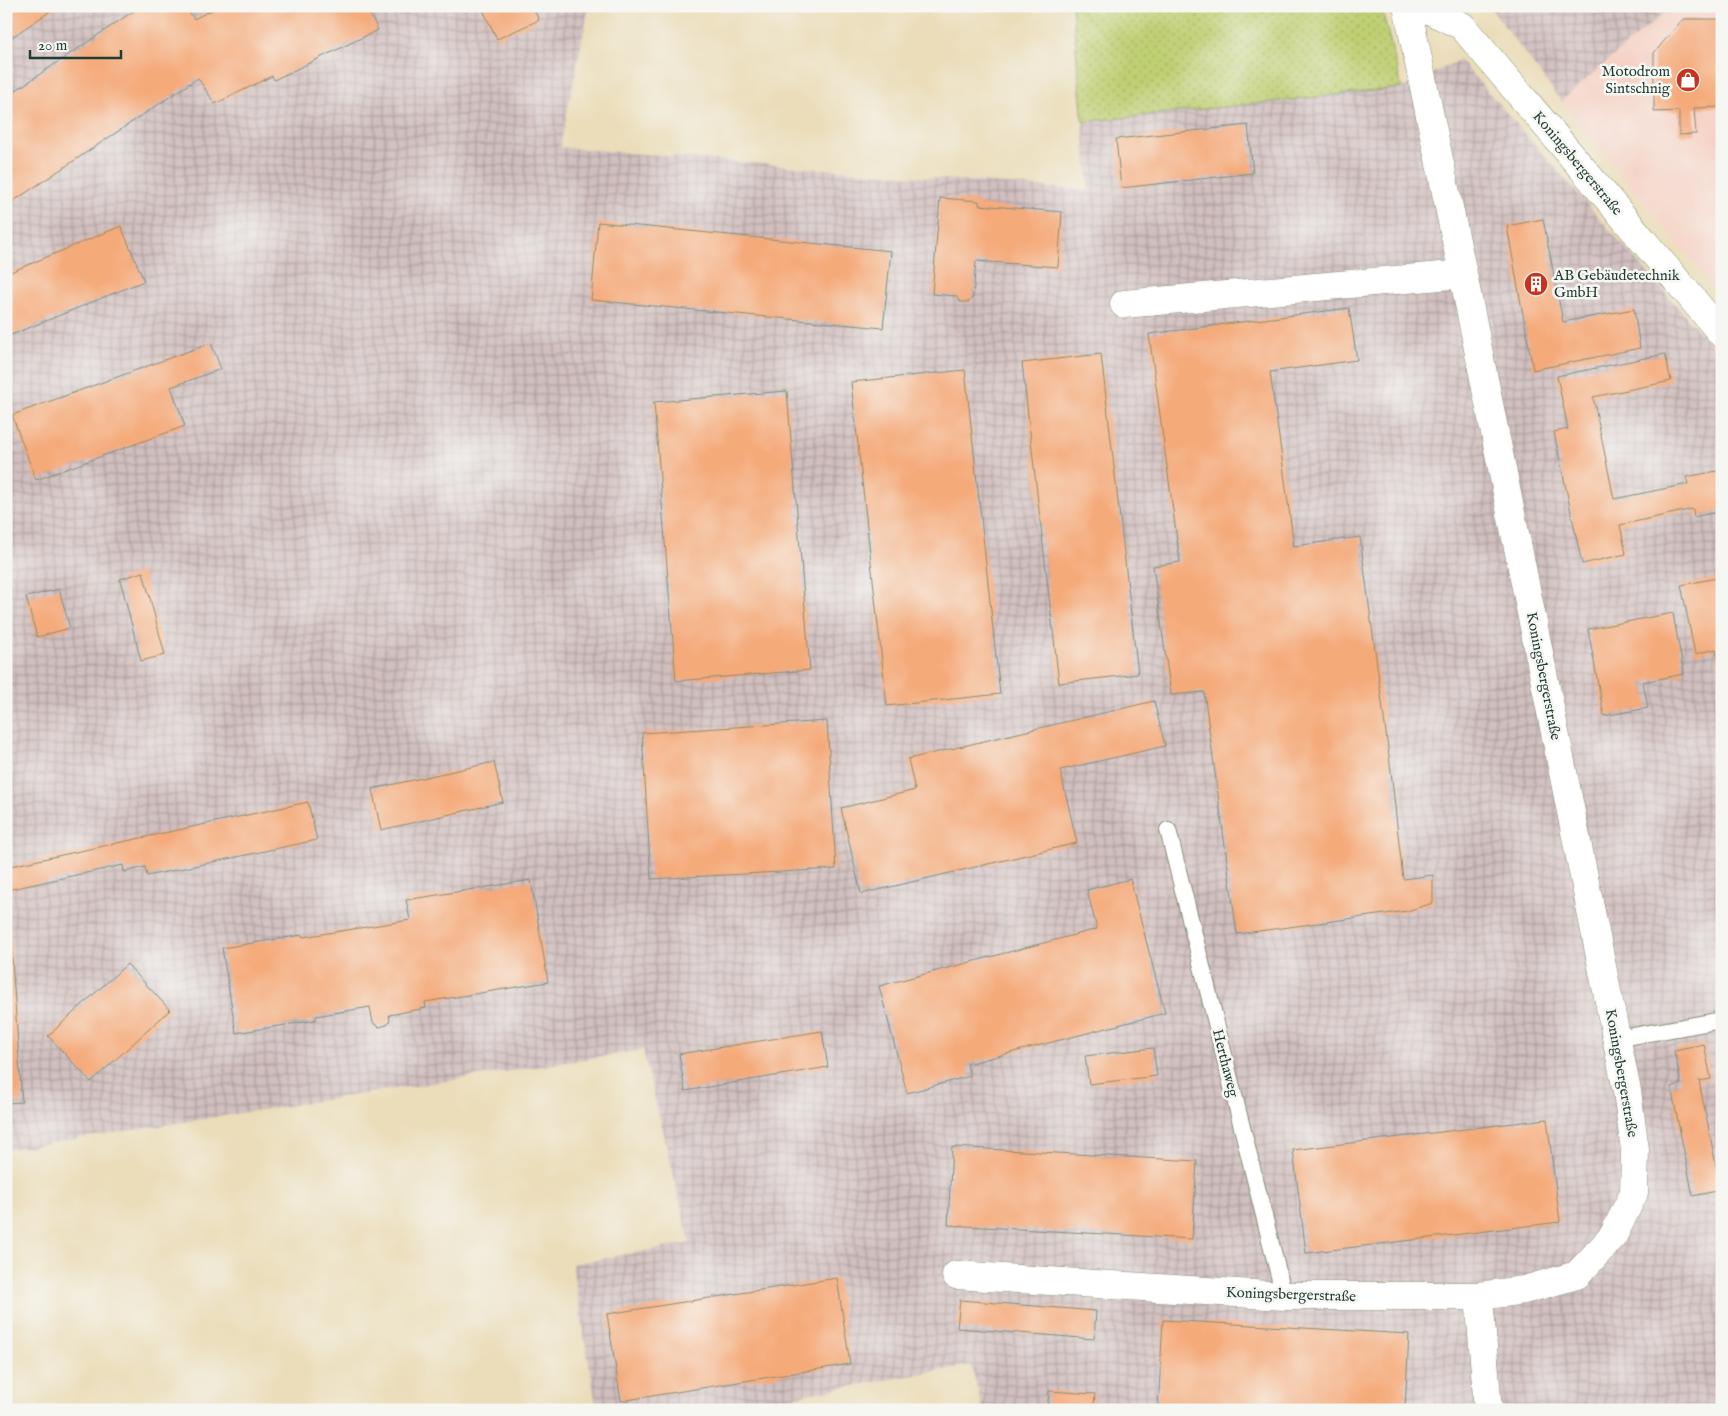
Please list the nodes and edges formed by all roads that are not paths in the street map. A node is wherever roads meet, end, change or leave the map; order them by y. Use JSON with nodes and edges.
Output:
{"nodes":[{"id":1,"x":1407,"y":6,"type":"edge"},
{"id":2,"x":1421,"y":6,"type":"edge"},
{"id":3,"x":1463,"y":274,"type":"junction"},
{"id":4,"x":1124,"y":304,"type":"dead end"},
{"id":5,"x":1722,"y":334,"type":"edge"},
{"id":6,"x":1168,"y":830,"type":"dead end"},
{"id":7,"x":1722,"y":1020,"type":"edge"},
{"id":8,"x":1616,"y":1039,"type":"junction"},
{"id":9,"x":956,"y":1275,"type":"dead end"},
{"id":10,"x":1284,"y":1296,"type":"junction"},
{"id":11,"x":1479,"y":1296,"type":"junction"},
{"id":12,"x":1488,"y":1410,"type":"edge"}],
"edges":[{"from":1,"to":3,"type":"street","name":"Koningsbergerstraße"},
{"from":2,"to":5,"type":"street","name":"Koningsbergerstraße"},
{"from":3,"to":4,"type":"street"},
{"from":3,"to":8,"type":"street","name":"Koningsbergerstraße"},
{"from":6,"to":10,"type":"lane","name":"Herthaweg"},
{"from":7,"to":8,"type":"lane"},
{"from":8,"to":11,"type":"street","name":"Koningsbergerstraße"},
{"from":9,"to":10,"type":"street","name":"Koningsbergerstraße"},
{"from":10,"to":11,"type":"street","name":"Koningsbergerstraße"},
{"from":11,"to":12,"type":"street"}]}
